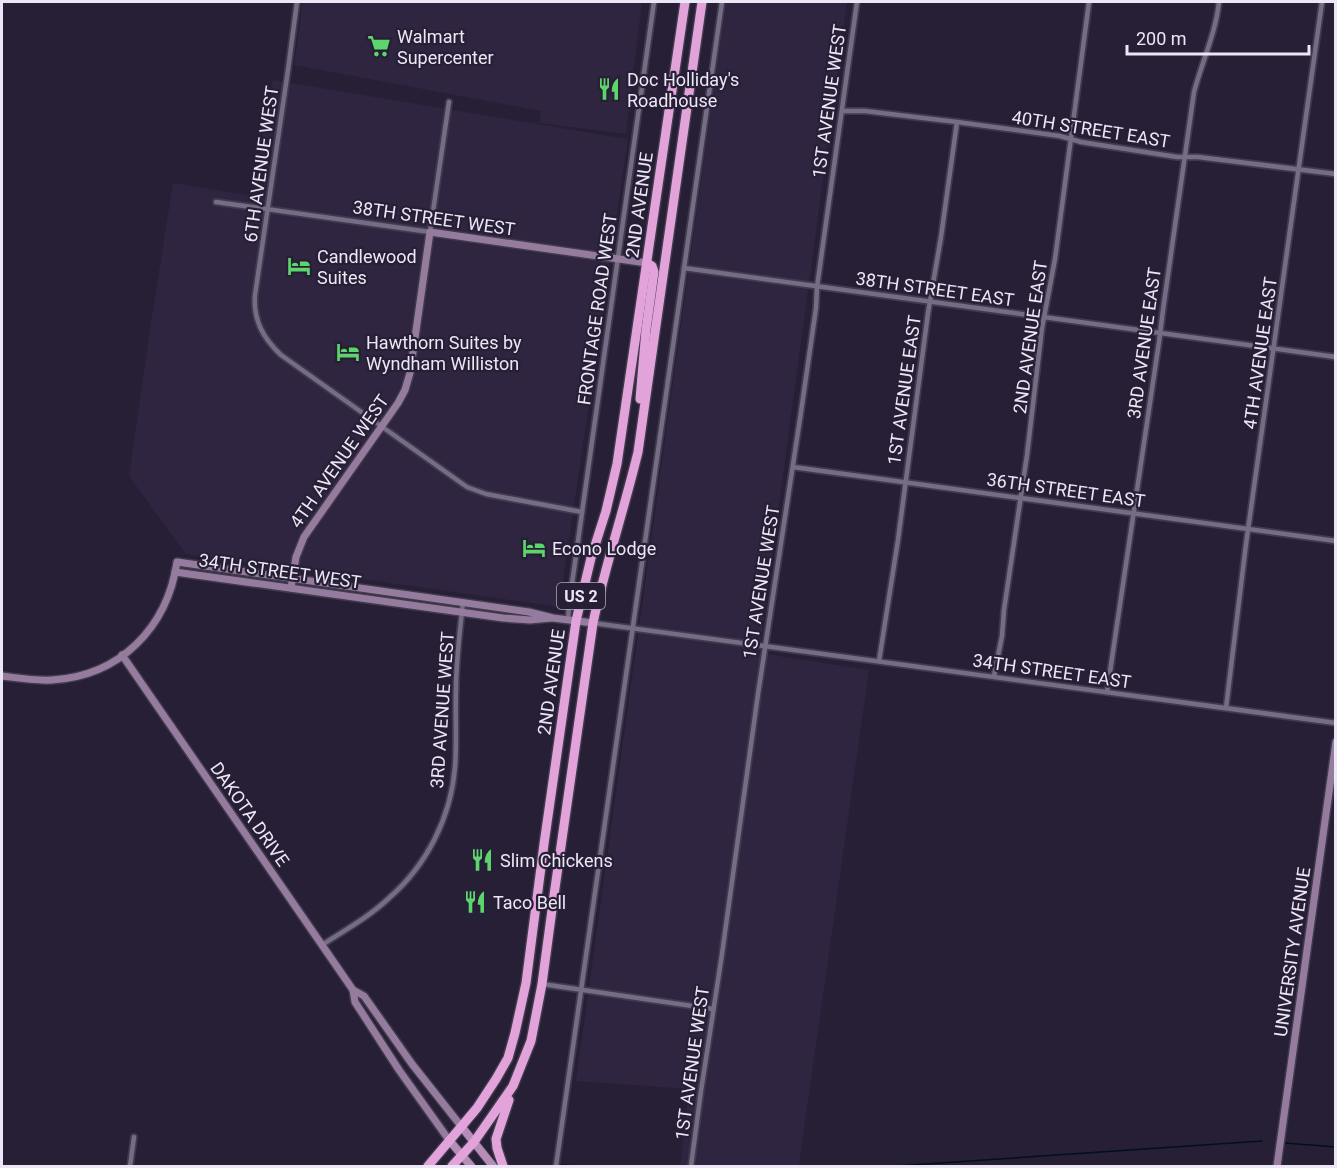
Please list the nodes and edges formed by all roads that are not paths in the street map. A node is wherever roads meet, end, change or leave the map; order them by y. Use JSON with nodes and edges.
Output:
{"nodes":[{"id":1,"x":297,"y":2,"type":"edge"},
{"id":2,"x":654,"y":2,"type":"edge"},
{"id":3,"x":685,"y":2,"type":"edge"},
{"id":4,"x":702,"y":2,"type":"edge"},
{"id":5,"x":708,"y":2,"type":"edge"},
{"id":6,"x":722,"y":2,"type":"edge"},
{"id":7,"x":857,"y":2,"type":"edge"},
{"id":8,"x":1089,"y":2,"type":"edge"},
{"id":9,"x":1219,"y":2,"type":"edge"},
{"id":10,"x":1322,"y":2,"type":"edge"},
{"id":11,"x":697,"y":37,"type":"junction"},
{"id":12,"x":448,"y":102,"type":"dead end"},
{"id":13,"x":842,"y":111,"type":"junction"},
{"id":14,"x":957,"y":122,"type":"junction"},
{"id":15,"x":1070,"y":139,"type":"junction"},
{"id":16,"x":1184,"y":157,"type":"junction"},
{"id":17,"x":1299,"y":170,"type":"junction"},
{"id":18,"x":1335,"y":174,"type":"edge"},
{"id":19,"x":216,"y":202,"type":"dead end"},
{"id":20,"x":268,"y":209,"type":"junction"},
{"id":21,"x":430,"y":232,"type":"junction"},
{"id":22,"x":617,"y":259,"type":"junction"},
{"id":23,"x":647,"y":263,"type":"junction"},
{"id":24,"x":684,"y":268,"type":"junction"},
{"id":25,"x":816,"y":287,"type":"junction"},
{"id":26,"x":930,"y":303,"type":"junction"},
{"id":27,"x":1044,"y":317,"type":"junction"},
{"id":28,"x":1160,"y":333,"type":"junction"},
{"id":29,"x":1273,"y":348,"type":"junction"},
{"id":30,"x":1335,"y":357,"type":"edge"},
{"id":31,"x":381,"y":427,"type":"junction"},
{"id":32,"x":793,"y":467,"type":"junction"},
{"id":33,"x":631,"y":482,"type":"junction"},
{"id":34,"x":905,"y":482,"type":"junction"},
{"id":35,"x":1020,"y":498,"type":"junction"},
{"id":36,"x":582,"y":512,"type":"junction"},
{"id":37,"x":1134,"y":514,"type":"junction"},
{"id":38,"x":1249,"y":529,"type":"junction"},
{"id":39,"x":1335,"y":541,"type":"edge"},
{"id":40,"x":175,"y":572,"type":"junction"},
{"id":41,"x":293,"y":579,"type":"junction"},
{"id":42,"x":291,"y":588,"type":"junction"},
{"id":43,"x":463,"y":602,"type":"junction"},
{"id":44,"x":462,"y":613,"type":"junction"},
{"id":45,"x":554,"y":618,"type":"junction"},
{"id":46,"x":572,"y":621,"type":"junction"},
{"id":47,"x":593,"y":623,"type":"junction"},
{"id":48,"x":632,"y":629,"type":"junction"},
{"id":49,"x":765,"y":648,"type":"junction"},
{"id":50,"x":122,"y":655,"type":"junction"},
{"id":51,"x":879,"y":661,"type":"junction"},
{"id":52,"x":2,"y":676,"type":"edge"},
{"id":53,"x":994,"y":676,"type":"junction"},
{"id":54,"x":1107,"y":692,"type":"junction"},
{"id":55,"x":1226,"y":708,"type":"junction"},
{"id":56,"x":1335,"y":723,"type":"edge"},
{"id":57,"x":1335,"y":742,"type":"edge"},
{"id":58,"x":322,"y":945,"type":"junction"},
{"id":59,"x":542,"y":984,"type":"junction"},
{"id":60,"x":353,"y":990,"type":"junction"},
{"id":61,"x":581,"y":990,"type":"junction"},
{"id":62,"x":713,"y":1009,"type":"junction"},
{"id":63,"x":513,"y":1086,"type":"junction"},
{"id":64,"x":461,"y":1126,"type":"junction"},
{"id":65,"x":134,"y":1137,"type":"dead end"},
{"id":66,"x":449,"y":1140,"type":"junction"},
{"id":67,"x":474,"y":1142,"type":"junction"},
{"id":68,"x":463,"y":1155,"type":"junction"},
{"id":69,"x":130,"y":1167,"type":"edge"},
{"id":70,"x":428,"y":1167,"type":"edge"},
{"id":71,"x":452,"y":1167,"type":"edge"},
{"id":72,"x":471,"y":1167,"type":"edge"},
{"id":73,"x":493,"y":1167,"type":"edge"},
{"id":74,"x":503,"y":1167,"type":"edge"},
{"id":75,"x":556,"y":1167,"type":"edge"},
{"id":76,"x":691,"y":1167,"type":"edge"},
{"id":77,"x":1277,"y":1167,"type":"edge"}],
"edges":[{"from":1,"to":20,"type":"street","name":"6TH AVENUE WEST"},
{"from":2,"to":22,"type":"street","name":"FRONTAGE ROAD WEST"},
{"from":3,"to":23,"type":"highway","name":"2ND AVENUE","number":"US 2"},
{"from":4,"to":11,"type":"highway","name":"2ND AVENUE","number":"US 2"},
{"from":5,"to":11,"type":"highway"},
{"from":6,"to":24,"type":"street"},
{"from":7,"to":13,"type":"street","name":"1ST AVENUE WEST"},
{"from":8,"to":15,"type":"street","name":"2ND AVENUE EAST"},
{"from":9,"to":16,"type":"street","name":"3RD AVENUE EAST"},
{"from":10,"to":17,"type":"street","name":"4TH AVENUE EAST"},
{"from":11,"to":33,"type":"highway","name":"2ND AVENUE","number":"US 2"},
{"from":12,"to":21,"type":"street","name":"4TH AVENUE WEST"},
{"from":13,"to":14,"type":"street","name":"40TH STREET EAST"},
{"from":13,"to":25,"type":"street","name":"1ST AVENUE WEST"},
{"from":14,"to":15,"type":"street","name":"40TH STREET EAST"},
{"from":14,"to":26,"type":"street","name":"1ST AVENUE EAST"},
{"from":15,"to":16,"type":"street","name":"40TH STREET EAST"},
{"from":15,"to":27,"type":"street","name":"2ND AVENUE EAST"},
{"from":16,"to":17,"type":"street","name":"40TH STREET EAST"},
{"from":16,"to":28,"type":"street","name":"3RD AVENUE EAST"},
{"from":17,"to":18,"type":"street","name":"40TH STREET EAST"},
{"from":17,"to":29,"type":"street","name":"4TH AVENUE EAST"},
{"from":19,"to":20,"type":"street","name":"38TH STREET WEST"},
{"from":20,"to":21,"type":"street","name":"38TH STREET WEST"},
{"from":20,"to":31,"type":"street","name":"6TH AVENUE WEST"},
{"from":21,"to":22,"type":"street","name":"38TH STREET WEST"},
{"from":21,"to":31,"type":"street","name":"4TH AVENUE WEST"},
{"from":22,"to":23,"type":"street","name":"38TH STREET WEST"},
{"from":22,"to":36,"type":"street","name":"FRONTAGE ROAD WEST"},
{"from":23,"to":33,"type":"highway"},
{"from":23,"to":46,"type":"highway","name":"2ND AVENUE","number":"US 2"},
{"from":24,"to":25,"type":"street"},
{"from":24,"to":48,"type":"street"},
{"from":25,"to":26,"type":"street","name":"38TH STREET EAST"},
{"from":25,"to":32,"type":"street","name":"1ST AVENUE WEST"},
{"from":26,"to":27,"type":"street","name":"38TH STREET EAST"},
{"from":26,"to":34,"type":"street","name":"1ST AVENUE EAST"},
{"from":27,"to":28,"type":"street","name":"38TH STREET EAST"},
{"from":27,"to":35,"type":"street","name":"2ND AVENUE EAST"},
{"from":28,"to":29,"type":"street","name":"38TH STREET EAST"},
{"from":28,"to":37,"type":"street","name":"3RD AVENUE EAST"},
{"from":29,"to":30,"type":"street","name":"38TH STREET EAST"},
{"from":29,"to":38,"type":"street","name":"4TH AVENUE EAST"},
{"from":31,"to":36,"type":"street"},
{"from":31,"to":41,"type":"street","name":"4TH AVENUE WEST"},
{"from":32,"to":34,"type":"street","name":"36TH STREET EAST"},
{"from":32,"to":49,"type":"street","name":"1ST AVENUE WEST"},
{"from":33,"to":47,"type":"highway","name":"2ND AVENUE","number":"US 2"},
{"from":34,"to":35,"type":"street","name":"36TH STREET EAST"},
{"from":34,"to":51,"type":"street","name":"1ST AVENUE EAST"},
{"from":35,"to":37,"type":"street","name":"36TH STREET EAST"},
{"from":35,"to":53,"type":"street","name":"2ND AVENUE EAST"},
{"from":36,"to":46,"type":"street","name":"FRONTAGE ROAD WEST"},
{"from":37,"to":38,"type":"street","name":"36TH STREET EAST"},
{"from":37,"to":54,"type":"street","name":"3RD AVENUE EAST"},
{"from":38,"to":39,"type":"street","name":"36TH STREET EAST"},
{"from":38,"to":55,"type":"street","name":"4TH AVENUE EAST"},
{"from":40,"to":41,"type":"street","name":"34TH STREET WEST"},
{"from":40,"to":42,"type":"street","name":"34TH STREET WEST"},
{"from":40,"to":50,"type":"street"},
{"from":41,"to":42,"type":"street","name":"4TH AVENUE WEST"},
{"from":41,"to":43,"type":"street","name":"34TH STREET WEST"},
{"from":42,"to":44,"type":"street","name":"34TH STREET WEST"},
{"from":43,"to":44,"type":"street","name":"3RD AVENUE WEST"},
{"from":43,"to":45,"type":"street","name":"34TH STREET WEST"},
{"from":44,"to":45,"type":"street","name":"34TH STREET WEST"},
{"from":44,"to":58,"type":"street","name":"3RD AVENUE WEST"},
{"from":45,"to":46,"type":"street","name":"34TH STREET WEST"},
{"from":46,"to":47,"type":"street","name":"34TH STREET WEST"},
{"from":46,"to":64,"type":"highway","name":"2ND AVENUE","number":"US 2"},
{"from":47,"to":48,"type":"street","name":"34TH STREET WEST"},
{"from":47,"to":59,"type":"highway","name":"2ND AVENUE","number":"US 2"},
{"from":48,"to":49,"type":"street","name":"34TH STREET WEST"},
{"from":48,"to":61,"type":"street"},
{"from":49,"to":51,"type":"street","name":"34TH STREET EAST"},
{"from":49,"to":62,"type":"street","name":"1ST AVENUE WEST"},
{"from":50,"to":52,"type":"street"},
{"from":50,"to":58,"type":"street","name":"DAKOTA DRIVE"},
{"from":51,"to":53,"type":"street","name":"34TH STREET EAST"},
{"from":53,"to":54,"type":"street","name":"34TH STREET EAST"},
{"from":54,"to":55,"type":"street","name":"34TH STREET EAST"},
{"from":55,"to":56,"type":"street","name":"34TH STREET EAST"},
{"from":57,"to":77,"type":"street","name":"UNIVERSITY AVENUE"},
{"from":58,"to":60,"type":"street","name":"DAKOTA DRIVE"},
{"from":59,"to":61,"type":"street"},
{"from":59,"to":63,"type":"highway","name":"2ND AVENUE","number":"US 2"},
{"from":60,"to":64,"type":"street","name":"DAKOTA DRIVE"},
{"from":60,"to":66,"type":"street","name":"DAKOTA DRIVE"},
{"from":61,"to":62,"type":"street"},
{"from":61,"to":75,"type":"street"},
{"from":62,"to":76,"type":"street","name":"1ST AVENUE WEST"},
{"from":63,"to":67,"type":"highway","name":"2ND AVENUE","number":"US 2"},
{"from":63,"to":74,"type":"highway"},
{"from":64,"to":66,"type":"highway","name":"2ND AVENUE","number":"US 2"},
{"from":64,"to":67,"type":"main road"},
{"from":65,"to":69,"type":"street"},
{"from":66,"to":68,"type":"main road"},
{"from":66,"to":70,"type":"highway","name":"2ND AVENUE","number":"US 2"},
{"from":67,"to":68,"type":"highway","name":"2ND AVENUE","number":"US 2"},
{"from":67,"to":73,"type":"main road"},
{"from":68,"to":71,"type":"highway","name":"2ND AVENUE","number":"US 2"},
{"from":68,"to":72,"type":"main road"}]}
